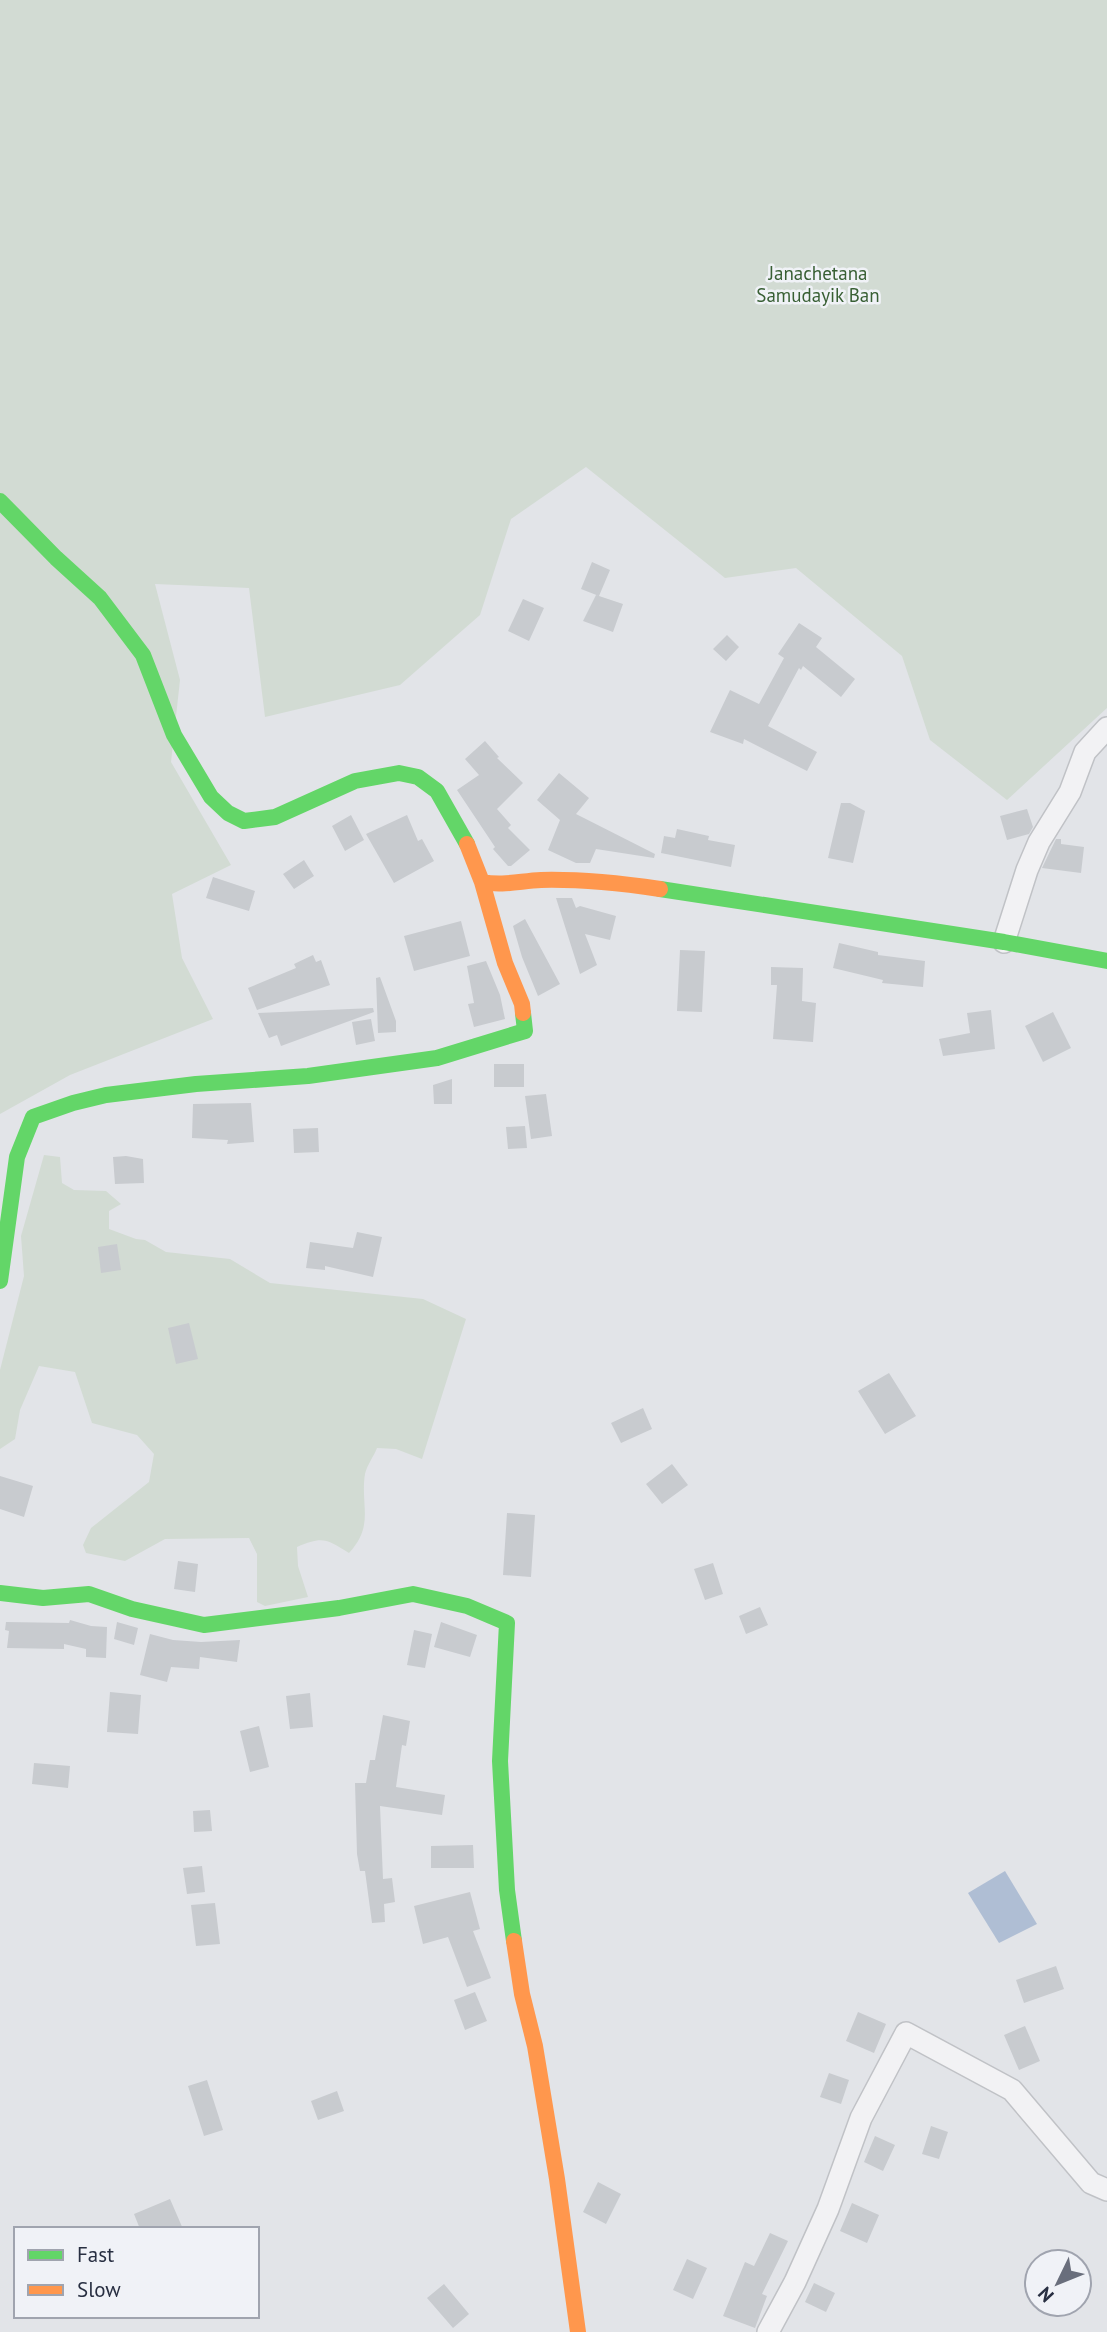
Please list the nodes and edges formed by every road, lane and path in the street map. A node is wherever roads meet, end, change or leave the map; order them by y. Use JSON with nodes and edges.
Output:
{"nodes":[{"id":1,"x":0,"y":501,"type":"edge"},
{"id":2,"x":1107,"y":727,"type":"edge"},
{"id":3,"x":482,"y":882,"type":"junction"},
{"id":4,"x":1004,"y":942,"type":"junction"},
{"id":5,"x":1107,"y":961,"type":"edge"},
{"id":6,"x":0,"y":1281,"type":"edge"},
{"id":7,"x":0,"y":1593,"type":"edge"},
{"id":8,"x":1107,"y":2190,"type":"edge"},
{"id":9,"x":578,"y":2332,"type":"edge"},
{"id":10,"x":768,"y":2332,"type":"edge"}],
"edges":[{"from":1,"to":3,"type":"street"},
{"from":2,"to":4,"type":"street"},
{"from":3,"to":4,"type":"street"},
{"from":3,"to":6,"type":"street"},
{"from":4,"to":5,"type":"street"},
{"from":7,"to":9,"type":"street"},
{"from":8,"to":10,"type":"street"}]}
